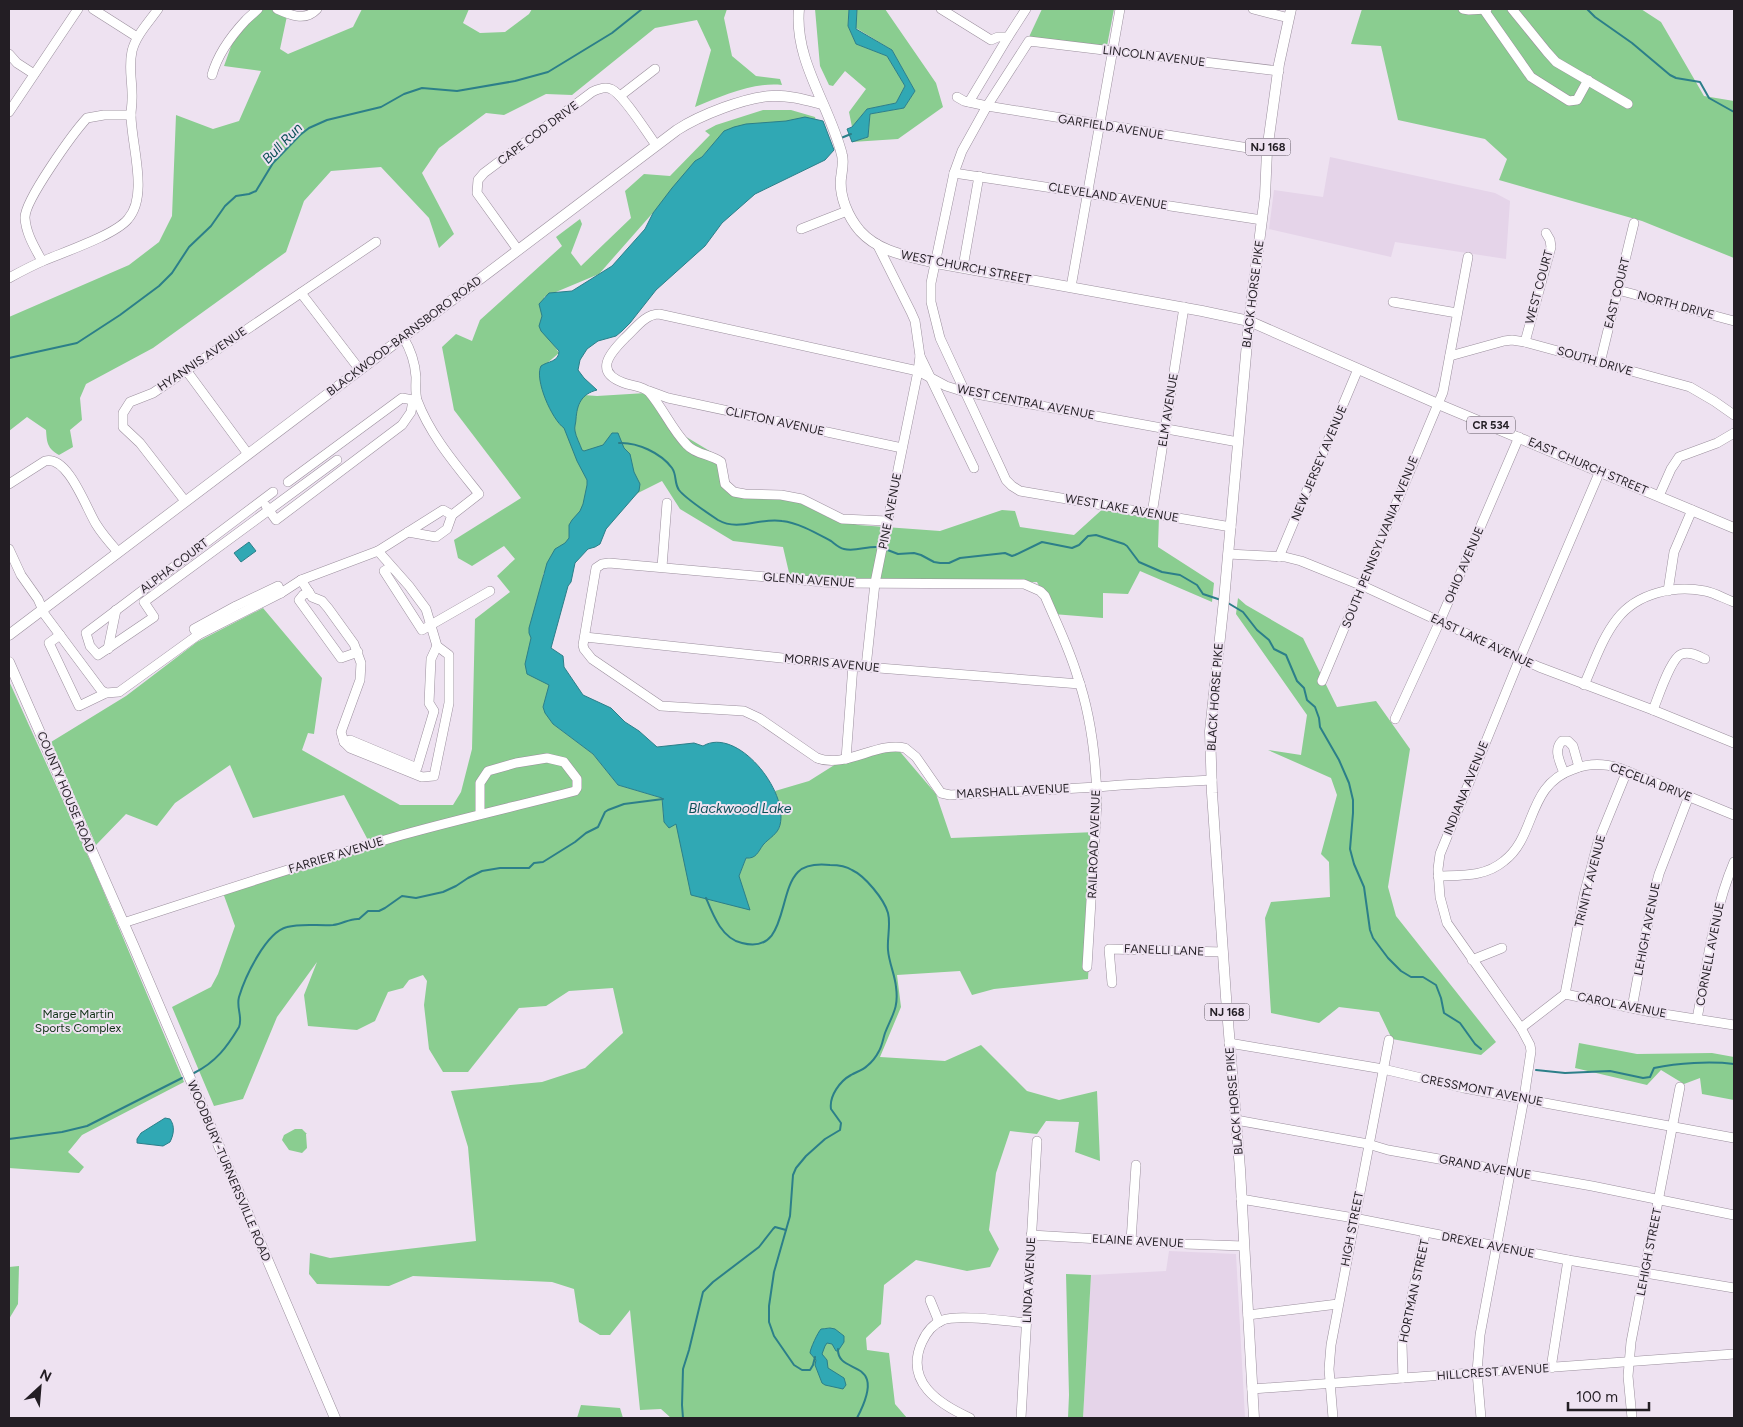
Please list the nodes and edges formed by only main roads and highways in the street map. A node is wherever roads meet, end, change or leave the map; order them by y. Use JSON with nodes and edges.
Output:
{"nodes":[{"id":1,"x":799,"y":9,"type":"edge"},
{"id":2,"x":1290,"y":13,"type":"edge"},
{"id":3,"x":822,"y":104,"type":"junction"},
{"id":4,"x":1249,"y":322,"type":"junction"},
{"id":5,"x":1734,"y":528,"type":"edge"},
{"id":6,"x":9,"y":635,"type":"edge"},
{"id":7,"x":9,"y":662,"type":"edge"},
{"id":8,"x":123,"y":923,"type":"joint"},
{"id":9,"x":335,"y":1418,"type":"edge"},
{"id":10,"x":1254,"y":1418,"type":"edge"}],
"edges":[{"from":1,"to":3,"type":"main road","name":"WEST CHURCH STREET","number":"CR 534"},
{"from":2,"to":4,"type":"main road","name":"BLACK HORSE PIKE","number":"NJ 168"},
{"from":3,"to":4,"type":"main road","name":"WEST CHURCH STREET","number":"CR 534"},
{"from":3,"to":6,"type":"main road","name":"BLACKWOOD-BARNSBORO ROAD"},
{"from":4,"to":5,"type":"main road","name":"EAST CHURCH STREET","number":"CR 534"},
{"from":4,"to":10,"type":"main road","name":"BLACK HORSE PIKE","number":"NJ 168"},
{"from":7,"to":8,"type":"main road","name":"COUNTY HOUSE ROAD"},
{"from":8,"to":9,"type":"main road","name":"WOODBURY-TURNERSVILLE ROAD"}]}
